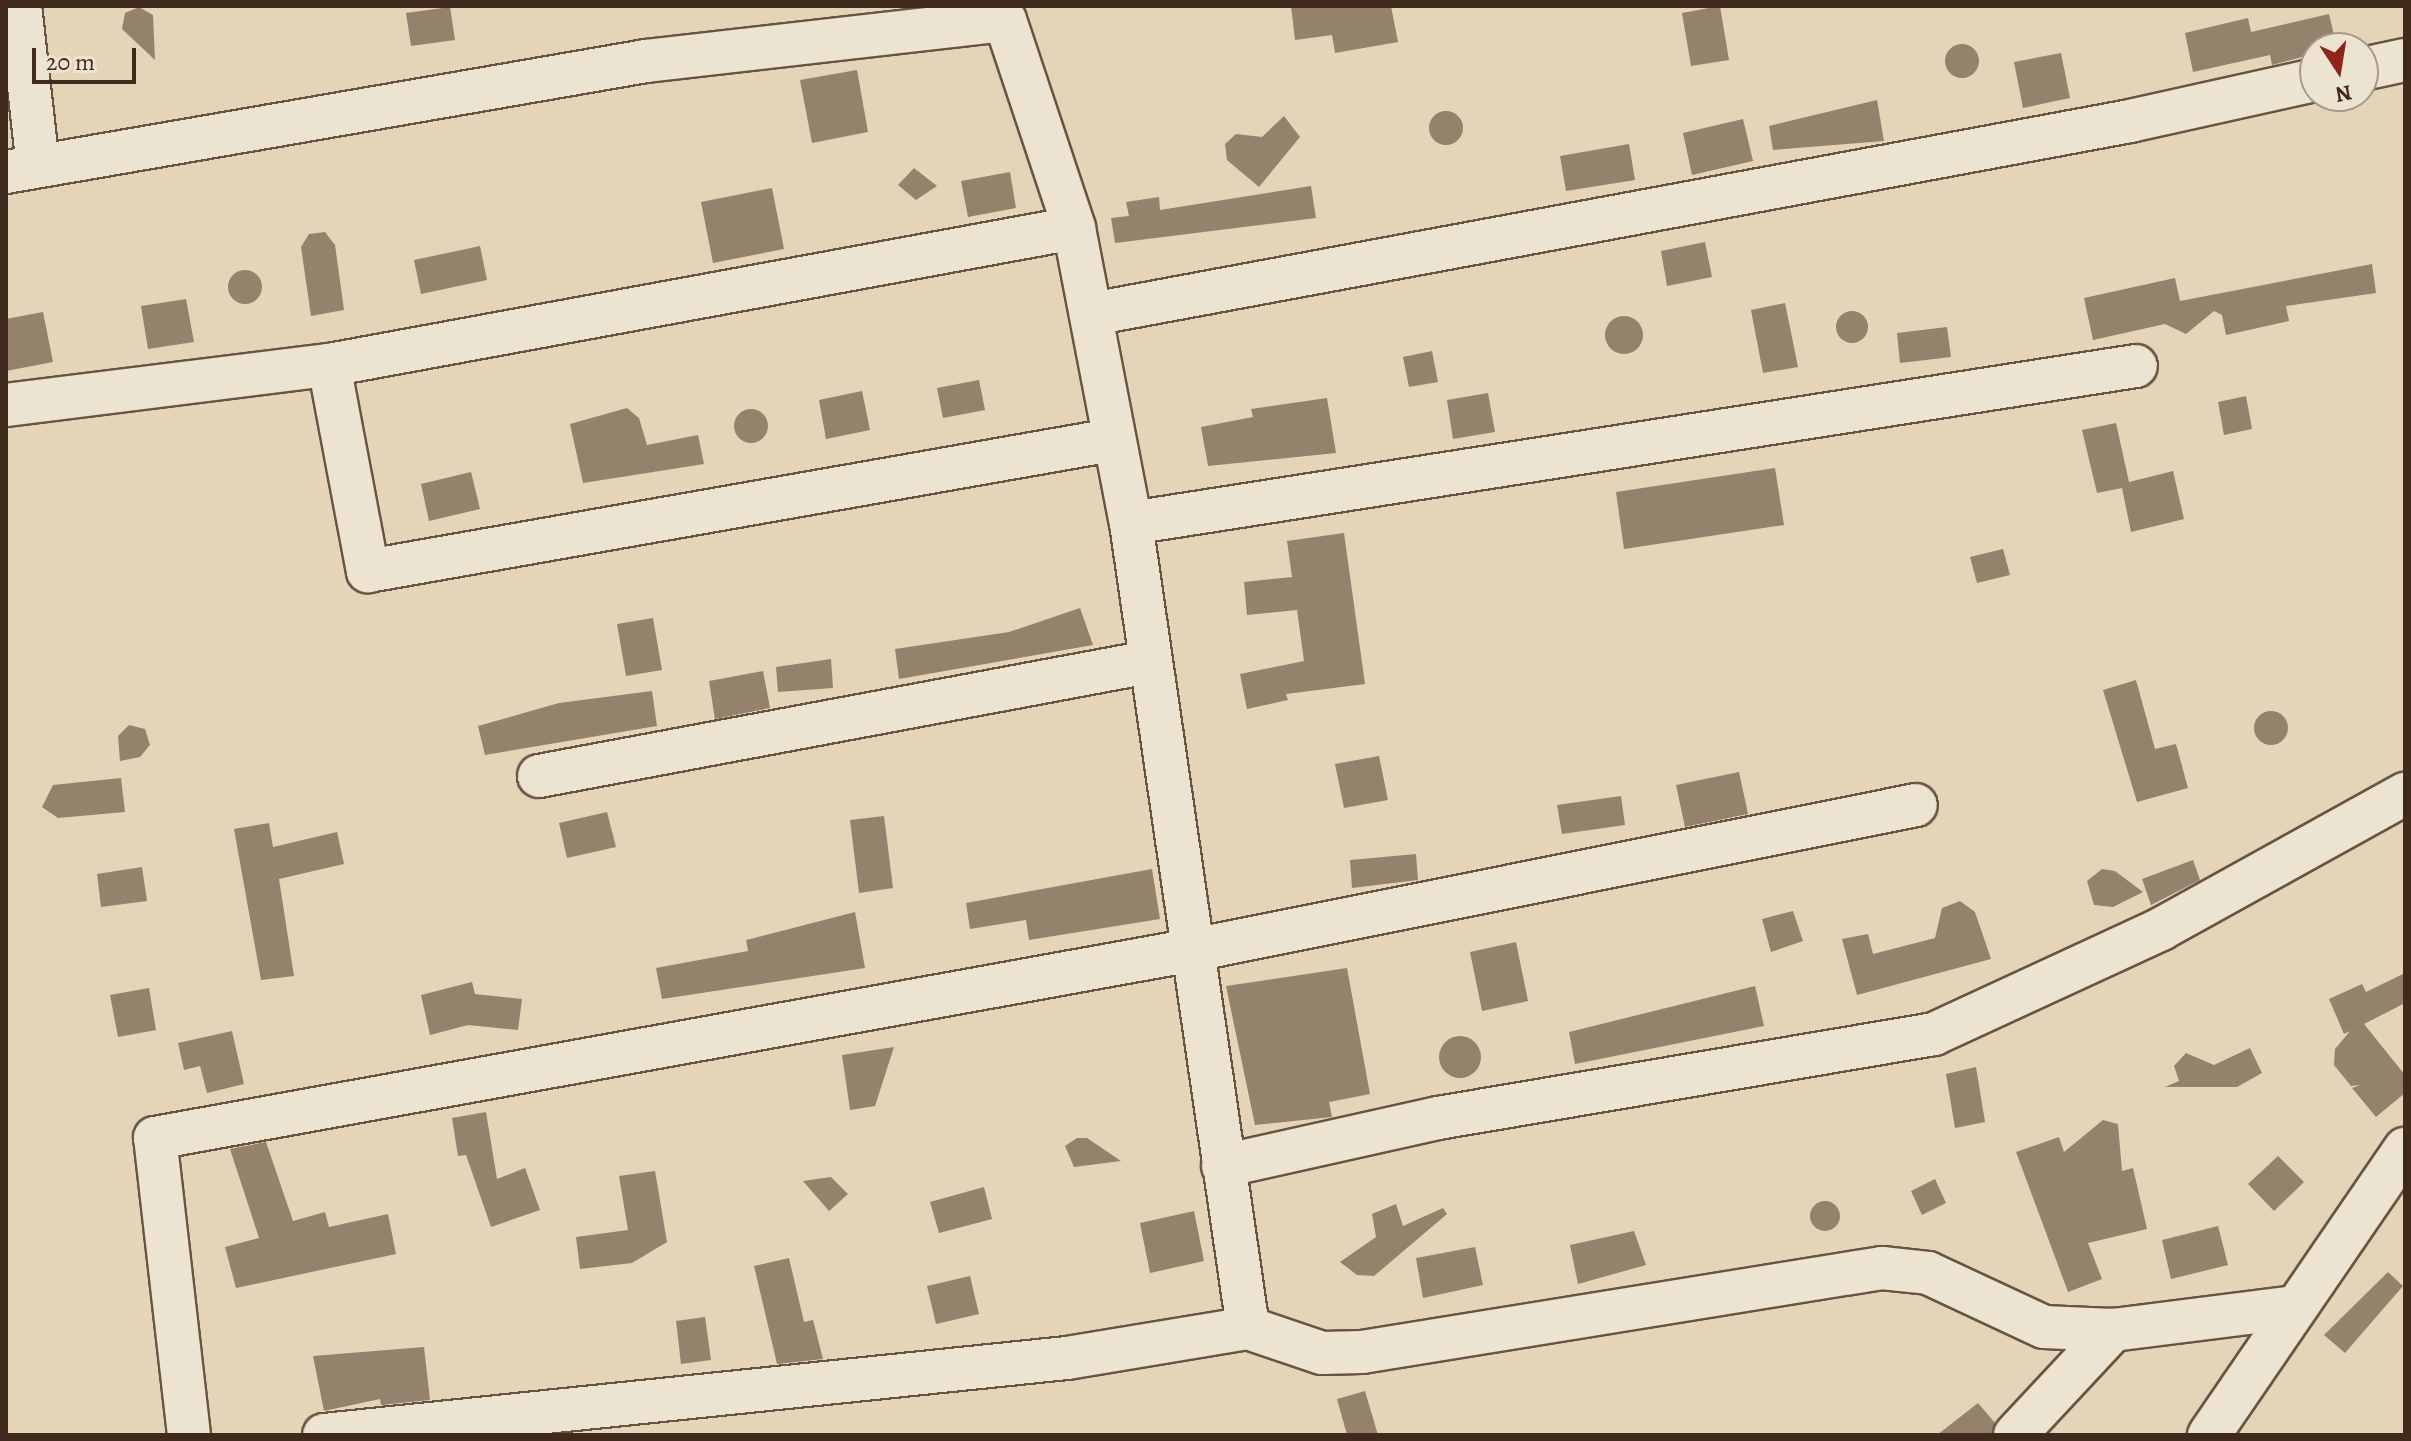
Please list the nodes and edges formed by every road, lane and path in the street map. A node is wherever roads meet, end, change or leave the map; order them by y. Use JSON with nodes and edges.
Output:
{"nodes":[{"id":1,"x":20,"y":6,"type":"edge"},
{"id":2,"x":1009,"y":13,"type":"edge"},
{"id":3,"x":2405,"y":60,"type":"edge"},
{"id":4,"x":2379,"y":66,"type":"edge"},
{"id":5,"x":2299,"y":84,"type":"edge"},
{"id":6,"x":22,"y":169,"type":"edge"},
{"id":7,"x":1074,"y":228,"type":"junction"},
{"id":8,"x":1092,"y":314,"type":"junction"},
{"id":9,"x":329,"y":365,"type":"junction"},
{"id":10,"x":2136,"y":366,"type":"dead end"},
{"id":11,"x":6,"y":405,"type":"edge"},
{"id":12,"x":1112,"y":440,"type":"junction"},
{"id":13,"x":1131,"y":523,"type":"junction"},
{"id":14,"x":1149,"y":662,"type":"junction"},
{"id":15,"x":539,"y":776,"type":"dead end"},
{"id":16,"x":2405,"y":794,"type":"edge"},
{"id":17,"x":1916,"y":805,"type":"dead end"},
{"id":18,"x":1198,"y":949,"type":"junction"},
{"id":19,"x":2405,"y":1149,"type":"edge"},
{"id":20,"x":1223,"y":1166,"type":"junction"},
{"id":21,"x":2295,"y":1307,"type":"junction"},
{"id":22,"x":1248,"y":1328,"type":"junction"},
{"id":23,"x":2113,"y":1330,"type":"junction"},
{"id":24,"x":406,"y":1430,"type":"edge"},
{"id":25,"x":189,"y":1435,"type":"edge"},
{"id":26,"x":324,"y":1435,"type":"edge"},
{"id":27,"x":2015,"y":1435,"type":"edge"},
{"id":28,"x":2209,"y":1435,"type":"edge"}],
"edges":[{"from":1,"to":6,"type":"street"},
{"from":2,"to":6,"type":"street"},
{"from":2,"to":7,"type":"street"},
{"from":3,"to":4,"type":"street"},
{"from":5,"to":8,"type":"street"},
{"from":7,"to":8,"type":"street"},
{"from":7,"to":9,"type":"street"},
{"from":8,"to":12,"type":"street"},
{"from":9,"to":11,"type":"street"},
{"from":9,"to":12,"type":"street"},
{"from":10,"to":13,"type":"street"},
{"from":12,"to":13,"type":"street"},
{"from":13,"to":14,"type":"street"},
{"from":14,"to":15,"type":"street"},
{"from":14,"to":18,"type":"street"},
{"from":16,"to":20,"type":"street"},
{"from":17,"to":18,"type":"street"},
{"from":18,"to":20,"type":"street"},
{"from":18,"to":25,"type":"street"},
{"from":19,"to":21,"type":"street"},
{"from":20,"to":22,"type":"street"},
{"from":21,"to":23,"type":"street"},
{"from":21,"to":28,"type":"street"},
{"from":22,"to":23,"type":"street"},
{"from":22,"to":24,"type":"street"},
{"from":23,"to":27,"type":"street"},
{"from":24,"to":26,"type":"street"}]}
